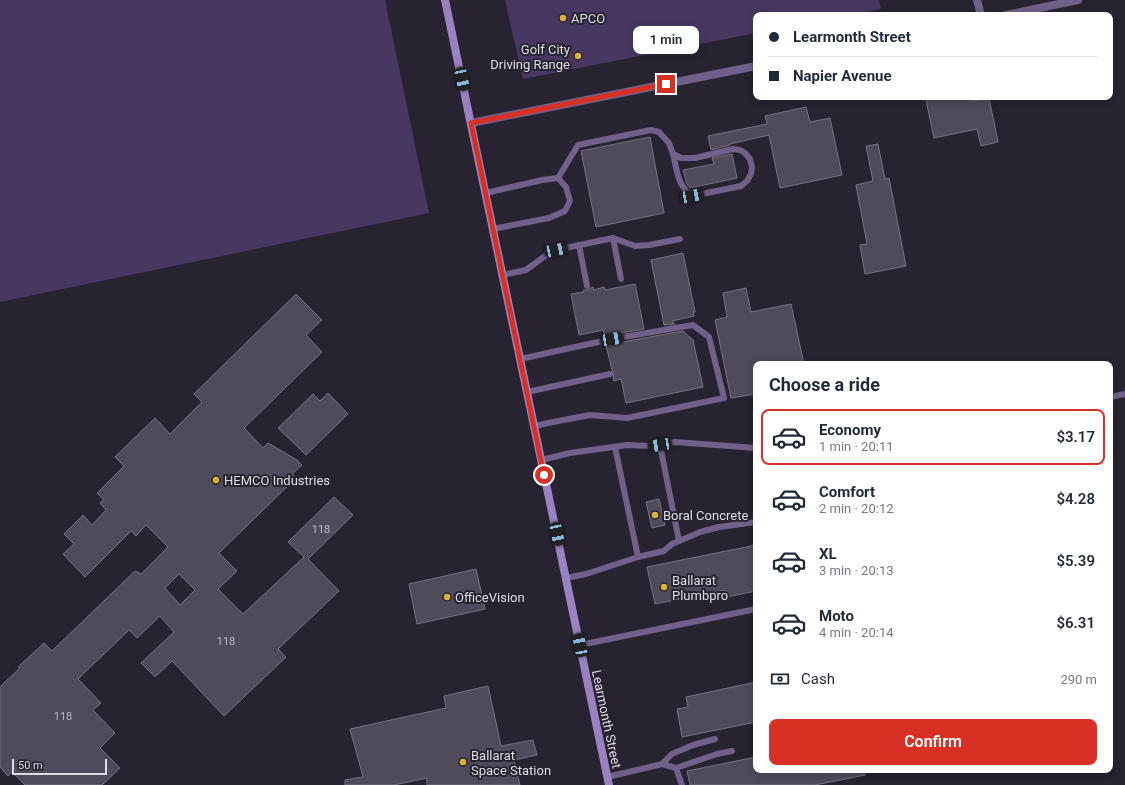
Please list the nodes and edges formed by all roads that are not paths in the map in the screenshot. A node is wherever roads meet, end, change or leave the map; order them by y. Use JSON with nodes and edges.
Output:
{"nodes":[{"id":1,"x":446,"y":0,"type":"edge"},
{"id":2,"x":977,"y":0,"type":"edge"},
{"id":3,"x":1078,"y":0,"type":"edge"},
{"id":4,"x":980,"y":12,"type":"edge"},
{"id":5,"x":1020,"y":12,"type":"edge"},
{"id":6,"x":753,"y":67,"type":"edge"},
{"id":7,"x":471,"y":123,"type":"junction"},
{"id":8,"x":673,"y":154,"type":"junction"},
{"id":9,"x":558,"y":178,"type":"junction"},
{"id":10,"x":486,"y":193,"type":"junction"},
{"id":11,"x":493,"y":229,"type":"junction"},
{"id":12,"x":613,"y":238,"type":"junction"},
{"id":13,"x":680,"y":238,"type":"dead end"},
{"id":14,"x":579,"y":245,"type":"junction"},
{"id":15,"x":503,"y":275,"type":"junction"},
{"id":16,"x":621,"y":279,"type":"dead end"},
{"id":17,"x":587,"y":286,"type":"dead end"},
{"id":18,"x":520,"y":359,"type":"junction"},
{"id":19,"x":610,"y":374,"type":"dead end"},
{"id":20,"x":527,"y":392,"type":"junction"},
{"id":21,"x":1125,"y":394,"type":"edge"},
{"id":22,"x":1113,"y":396,"type":"edge"},
{"id":23,"x":534,"y":426,"type":"junction"},
{"id":24,"x":660,"y":445,"type":"junction"},
{"id":25,"x":615,"y":448,"type":"junction"},
{"id":26,"x":753,"y":448,"type":"edge"},
{"id":27,"x":541,"y":460,"type":"junction"},
{"id":28,"x":753,"y":522,"type":"edge"},
{"id":29,"x":678,"y":542,"type":"junction"},
{"id":30,"x":638,"y":557,"type":"junction"},
{"id":31,"x":566,"y":578,"type":"junction"},
{"id":32,"x":753,"y":610,"type":"edge"},
{"id":33,"x":580,"y":645,"type":"junction"},
{"id":34,"x":715,"y":739,"type":"dead end"},
{"id":35,"x":732,"y":751,"type":"dead end"},
{"id":36,"x":662,"y":764,"type":"junction"},
{"id":37,"x":676,"y":768,"type":"junction"},
{"id":38,"x":608,"y":781,"type":"edge"},
{"id":39,"x":682,"y":785,"type":"edge"}],
"edges":[{"from":1,"to":7,"type":"street","name":"Learmonth Street"},
{"from":2,"to":4,"type":"street"},
{"from":3,"to":5,"type":"street"},
{"from":6,"to":7,"type":"street"},
{"from":7,"to":10,"type":"street","name":"Learmonth Street"},
{"from":8,"to":8,"type":"lane"},
{"from":8,"to":9,"type":"lane"},
{"from":9,"to":10,"type":"lane"},
{"from":9,"to":11,"type":"lane"},
{"from":10,"to":11,"type":"street","name":"Learmonth Street"},
{"from":11,"to":15,"type":"street","name":"Learmonth Street"},
{"from":12,"to":13,"type":"lane"},
{"from":12,"to":14,"type":"lane"},
{"from":12,"to":16,"type":"lane"},
{"from":14,"to":15,"type":"lane"},
{"from":14,"to":17,"type":"lane"},
{"from":15,"to":18,"type":"street","name":"Learmonth Street"},
{"from":18,"to":20,"type":"street","name":"Learmonth Street"},
{"from":18,"to":23,"type":"lane"},
{"from":19,"to":20,"type":"lane"},
{"from":20,"to":23,"type":"street","name":"Learmonth Street"},
{"from":21,"to":22,"type":"lane"},
{"from":23,"to":27,"type":"street","name":"Learmonth Street"},
{"from":24,"to":25,"type":"lane"},
{"from":24,"to":26,"type":"lane"},
{"from":24,"to":29,"type":"lane"},
{"from":25,"to":27,"type":"lane"},
{"from":25,"to":30,"type":"lane"},
{"from":27,"to":31,"type":"street","name":"Learmonth Street"},
{"from":28,"to":29,"type":"lane"},
{"from":29,"to":30,"type":"lane"},
{"from":30,"to":31,"type":"lane"},
{"from":31,"to":33,"type":"street","name":"Learmonth Street"},
{"from":32,"to":33,"type":"lane"},
{"from":33,"to":38,"type":"street","name":"Learmonth Street"},
{"from":34,"to":36,"type":"lane"},
{"from":35,"to":37,"type":"lane"},
{"from":36,"to":37,"type":"lane"},
{"from":36,"to":38,"type":"lane"},
{"from":37,"to":39,"type":"lane"}]}
